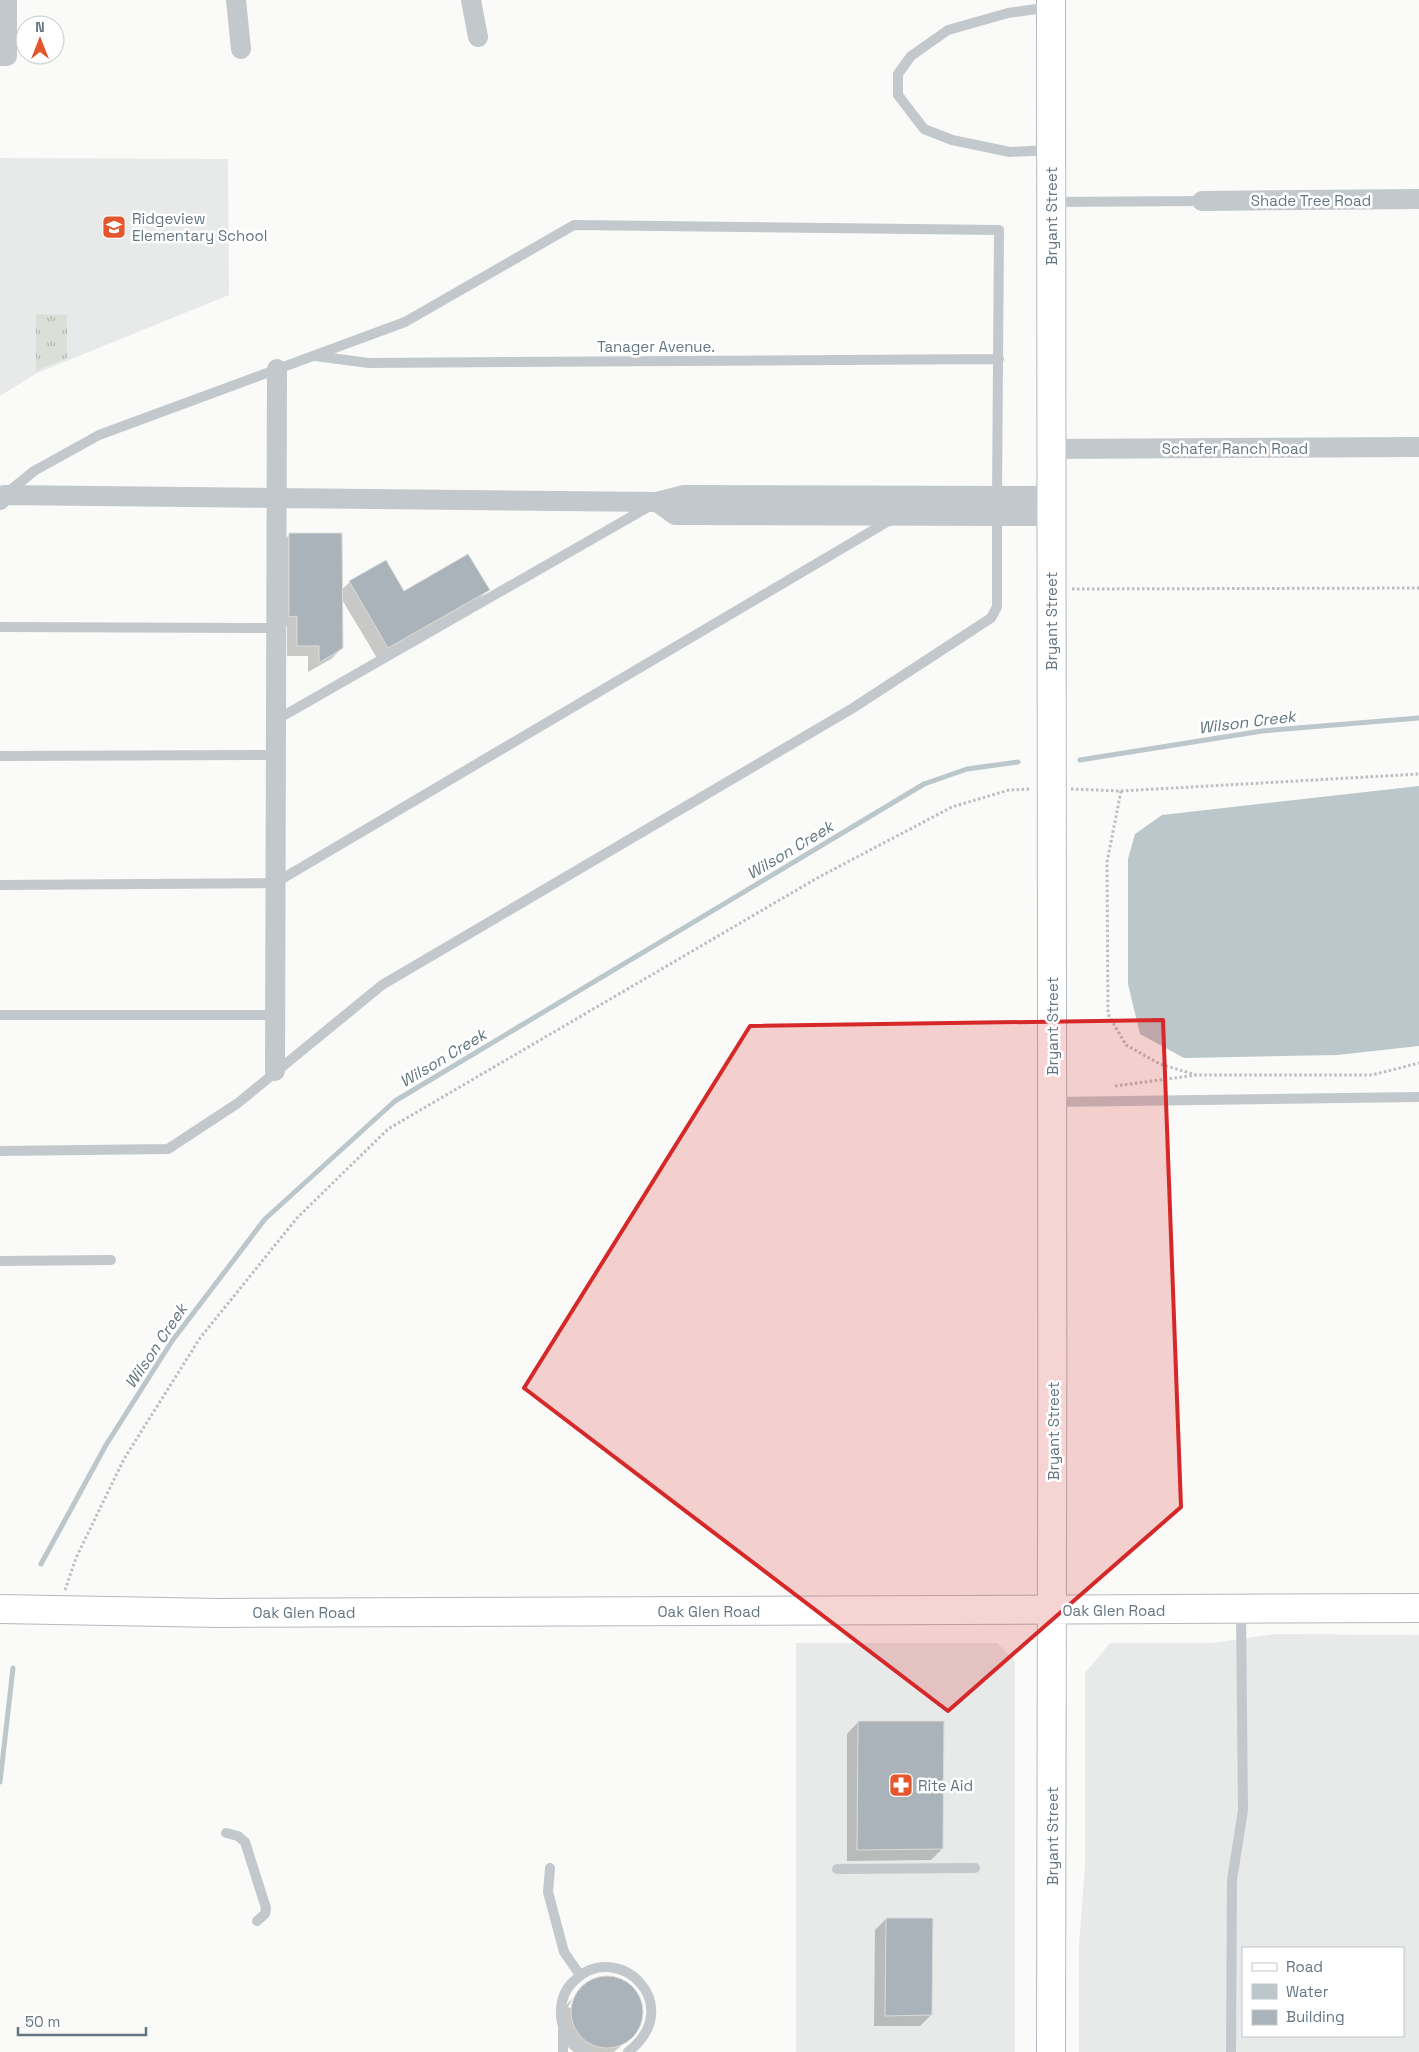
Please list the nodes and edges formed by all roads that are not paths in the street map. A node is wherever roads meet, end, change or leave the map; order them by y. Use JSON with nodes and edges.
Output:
{"nodes":[{"id":1,"x":7,"y":0,"type":"edge"},
{"id":2,"x":236,"y":0,"type":"edge"},
{"id":3,"x":471,"y":0,"type":"edge"},
{"id":4,"x":1051,"y":3,"type":"edge"},
{"id":5,"x":478,"y":37,"type":"dead end"},
{"id":6,"x":241,"y":49,"type":"dead end"},
{"id":7,"x":4,"y":56,"type":"edge"},
{"id":8,"x":1051,"y":150,"type":"junction"},
{"id":9,"x":1419,"y":199,"type":"edge"},
{"id":10,"x":1202,"y":201,"type":"joint"},
{"id":11,"x":1051,"y":202,"type":"junction"},
{"id":12,"x":314,"y":355,"type":"junction"},
{"id":13,"x":999,"y":359,"type":"junction"},
{"id":14,"x":277,"y":369,"type":"junction"},
{"id":15,"x":1419,"y":447,"type":"edge"},
{"id":16,"x":1051,"y":449,"type":"junction"},
{"id":17,"x":2,"y":498,"type":"edge"},
{"id":18,"x":276,"y":498,"type":"junction"},
{"id":19,"x":657,"y":502,"type":"junction"},
{"id":20,"x":898,"y":506,"type":"junction"},
{"id":21,"x":997,"y":506,"type":"junction"},
{"id":22,"x":1051,"y":506,"type":"junction"},
{"id":23,"x":0,"y":627,"type":"edge"},
{"id":24,"x":276,"y":628,"type":"junction"},
{"id":25,"x":276,"y":720,"type":"junction"},
{"id":26,"x":276,"y":755,"type":"junction"},
{"id":27,"x":0,"y":756,"type":"edge"},
{"id":28,"x":275,"y":883,"type":"junction"},
{"id":29,"x":0,"y":885,"type":"edge"},
{"id":30,"x":0,"y":1015,"type":"edge"},
{"id":31,"x":275,"y":1015,"type":"junction"},
{"id":32,"x":275,"y":1072,"type":"junction"},
{"id":33,"x":1419,"y":1097,"type":"edge"},
{"id":34,"x":1052,"y":1102,"type":"junction"},
{"id":35,"x":0,"y":1151,"type":"edge"},
{"id":36,"x":112,"y":1260,"type":"dead end"},
{"id":37,"x":0,"y":1261,"type":"edge"},
{"id":38,"x":1419,"y":1608,"type":"edge"},
{"id":39,"x":0,"y":1609,"type":"edge"},
{"id":40,"x":1241,"y":1609,"type":"junction"},
{"id":41,"x":1054,"y":1610,"type":"junction"},
{"id":42,"x":226,"y":1833,"type":"dead end"},
{"id":43,"x":550,"y":1868,"type":"dead end"},
{"id":44,"x":975,"y":1868,"type":"dead end"},
{"id":45,"x":837,"y":1869,"type":"dead end"},
{"id":46,"x":257,"y":1922,"type":"dead end"},
{"id":47,"x":580,"y":1975,"type":"junction"},
{"id":48,"x":563,"y":2028,"type":"junction"},
{"id":49,"x":563,"y":2052,"type":"edge"},
{"id":50,"x":584,"y":2052,"type":"edge"},
{"id":51,"x":628,"y":2052,"type":"edge"},
{"id":52,"x":1051,"y":2052,"type":"edge"},
{"id":53,"x":1231,"y":2052,"type":"edge"}],
"edges":[{"from":1,"to":7,"type":"street"},
{"from":2,"to":6,"type":"street"},
{"from":3,"to":5,"type":"street"},
{"from":4,"to":8,"type":"main road","name":"Bryant Street"},
{"from":4,"to":8,"type":"lane"},
{"from":8,"to":11,"type":"main road","name":"Bryant Street"},
{"from":9,"to":10,"type":"street","name":"Shade Tree Road"},
{"from":10,"to":11,"type":"lane"},
{"from":11,"to":16,"type":"main road","name":"Bryant Street"},
{"from":12,"to":13,"type":"lane","name":"Tanager Avenue."},
{"from":12,"to":13,"type":"lane"},
{"from":12,"to":14,"type":"lane"},
{"from":13,"to":21,"type":"lane"},
{"from":14,"to":17,"type":"lane"},
{"from":14,"to":18,"type":"street"},
{"from":15,"to":16,"type":"street","name":"Schafer Ranch Road"},
{"from":16,"to":22,"type":"main road","name":"Bryant Street"},
{"from":17,"to":18,"type":"street"},
{"from":18,"to":19,"type":"street"},
{"from":18,"to":24,"type":"street"},
{"from":19,"to":20,"type":"street"},
{"from":19,"to":25,"type":"lane"},
{"from":20,"to":21,"type":"street"},
{"from":20,"to":28,"type":"lane"},
{"from":21,"to":22,"type":"street"},
{"from":21,"to":32,"type":"lane"},
{"from":22,"to":34,"type":"main road","name":"Bryant Street"},
{"from":23,"to":24,"type":"lane"},
{"from":24,"to":25,"type":"street"},
{"from":25,"to":26,"type":"street"},
{"from":26,"to":27,"type":"lane"},
{"from":26,"to":28,"type":"street"},
{"from":28,"to":29,"type":"lane"},
{"from":28,"to":31,"type":"street"},
{"from":30,"to":31,"type":"lane"},
{"from":31,"to":32,"type":"street"},
{"from":32,"to":35,"type":"lane"},
{"from":33,"to":34,"type":"lane"},
{"from":34,"to":41,"type":"main road","name":"Bryant Street"},
{"from":36,"to":37,"type":"lane"},
{"from":38,"to":40,"type":"main road","name":"Oak Glen Road"},
{"from":39,"to":41,"type":"main road","name":"Oak Glen Road"},
{"from":40,"to":41,"type":"main road","name":"Oak Glen Road"},
{"from":40,"to":53,"type":"lane"},
{"from":41,"to":52,"type":"main road","name":"Bryant Street"},
{"from":42,"to":46,"type":"lane"},
{"from":43,"to":47,"type":"lane"},
{"from":44,"to":45,"type":"lane"},
{"from":47,"to":48,"type":"lane"},
{"from":47,"to":51,"type":"lane"},
{"from":48,"to":49,"type":"lane"},
{"from":48,"to":50,"type":"lane"}]}
